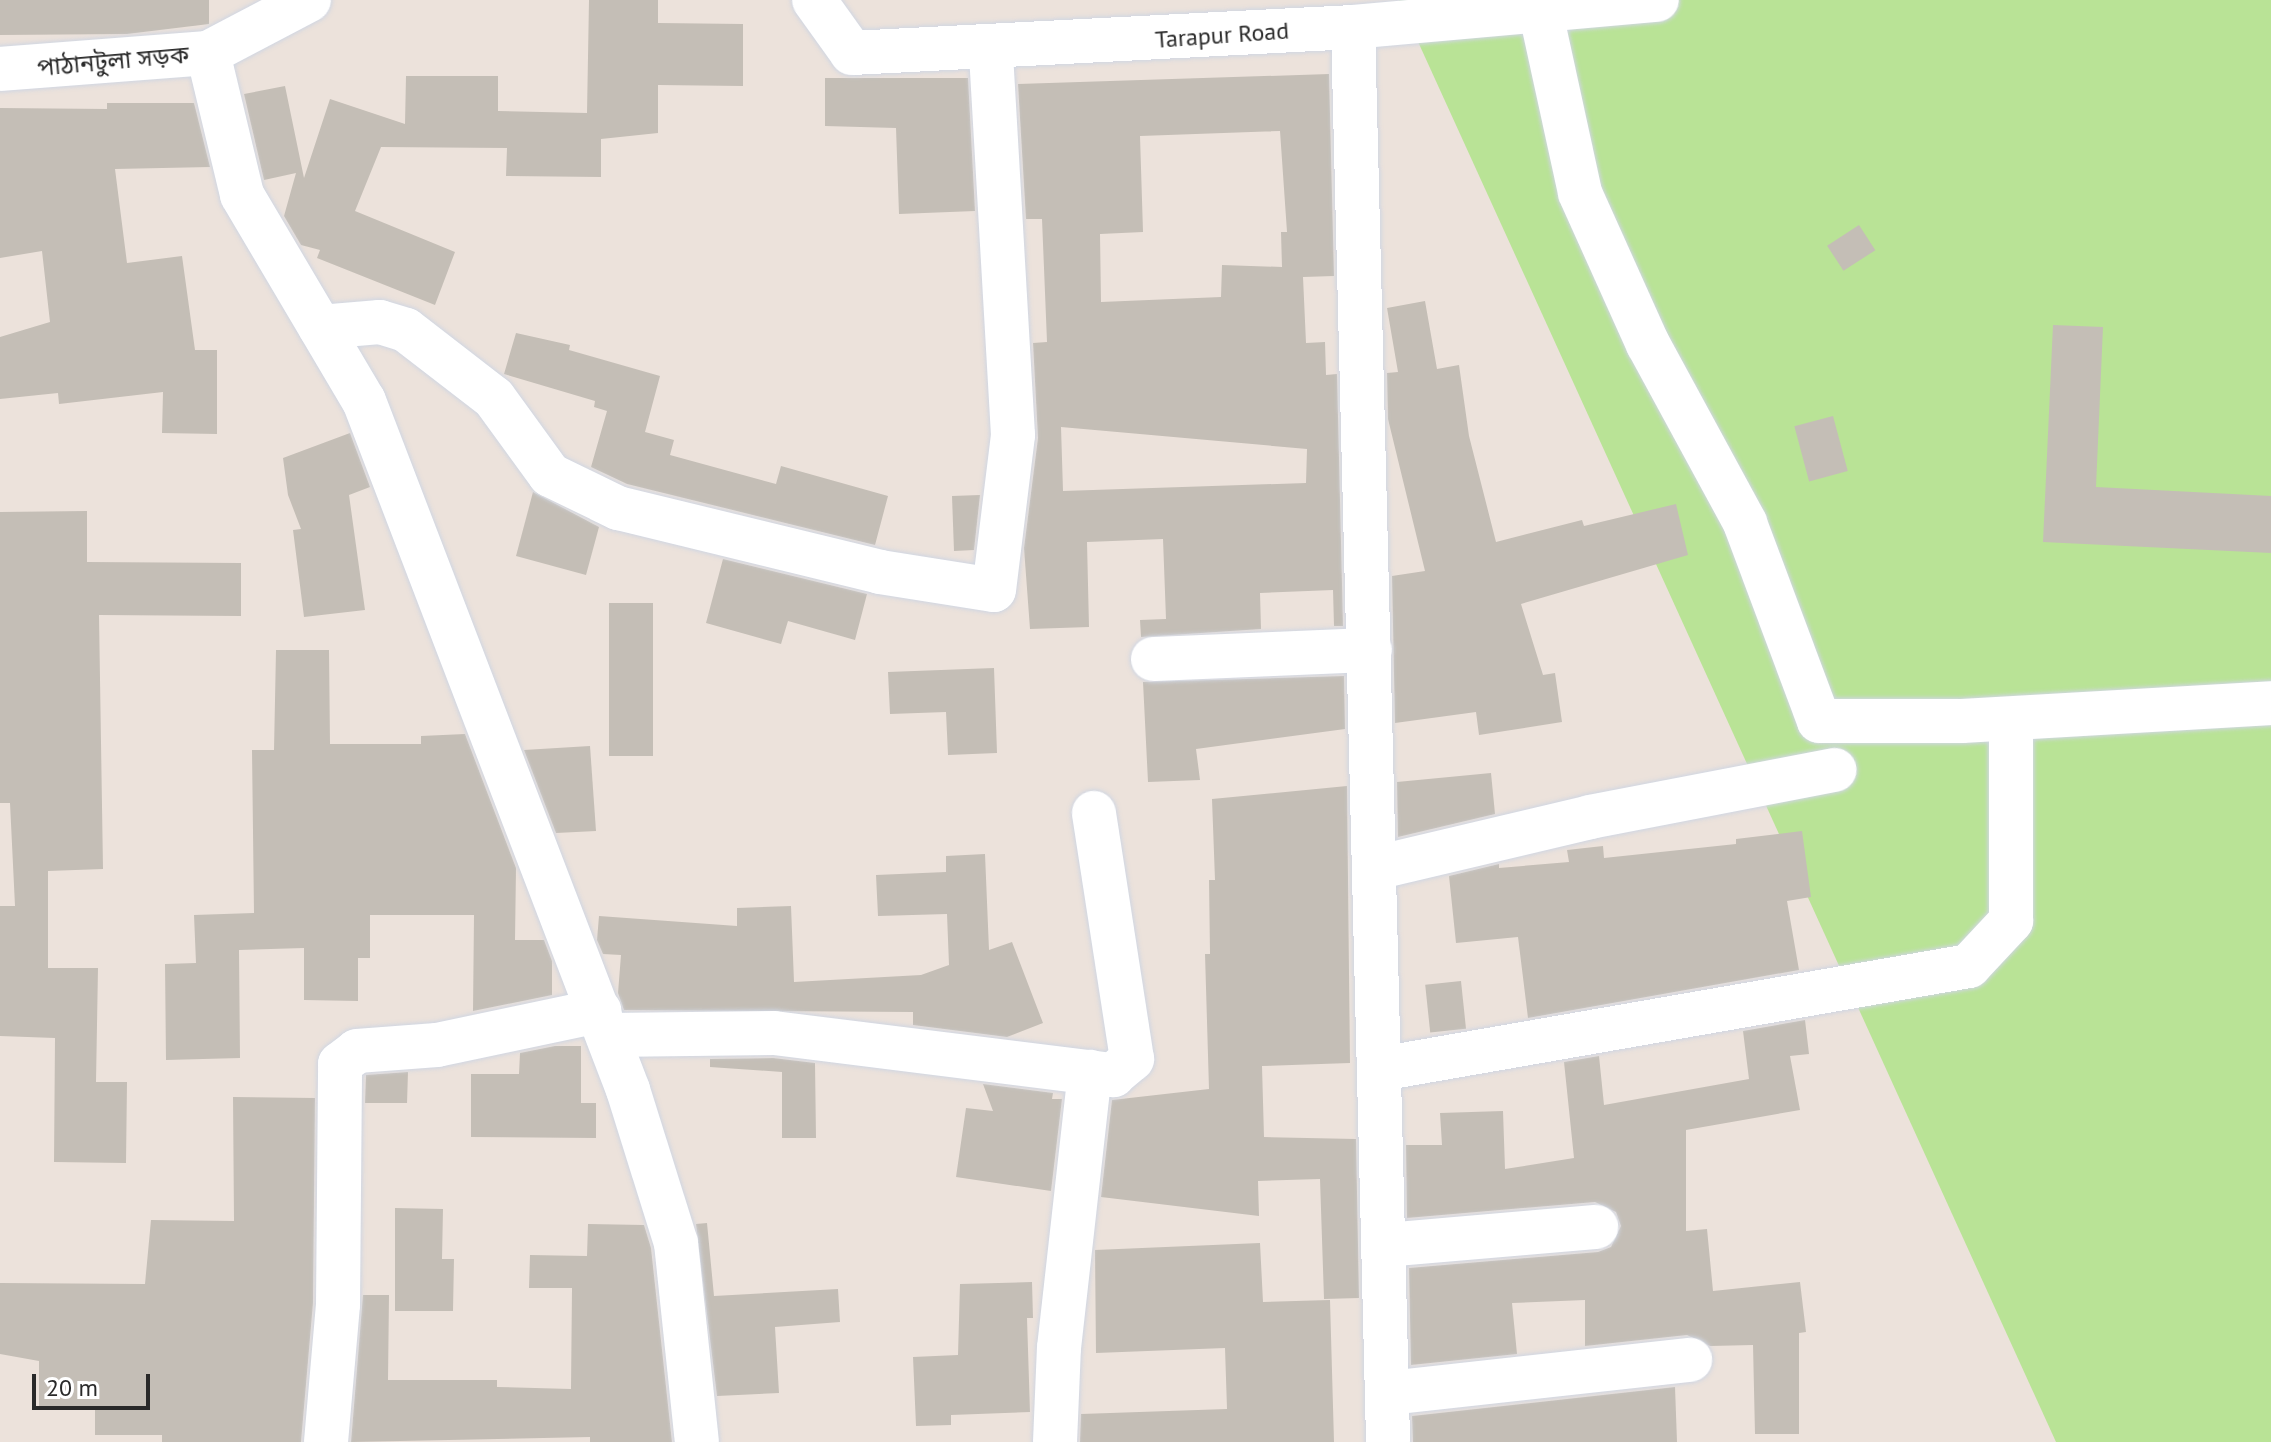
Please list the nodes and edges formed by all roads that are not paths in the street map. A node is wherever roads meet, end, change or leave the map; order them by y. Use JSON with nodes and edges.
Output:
{"nodes":[{"id":1,"x":309,"y":0,"type":"edge"},
{"id":2,"x":814,"y":0,"type":"edge"},
{"id":3,"x":1657,"y":0,"type":"edge"},
{"id":4,"x":1540,"y":9,"type":"junction"},
{"id":5,"x":251,"y":16,"type":"edge"},
{"id":6,"x":1353,"y":27,"type":"junction"},
{"id":7,"x":991,"y":48,"type":"junction"},
{"id":8,"x":208,"y":53,"type":"junction"},
{"id":9,"x":0,"y":69,"type":"edge"},
{"id":10,"x":320,"y":327,"type":"junction"},
{"id":11,"x":1370,"y":650,"type":"junction"},
{"id":12,"x":1153,"y":659,"type":"dead end"},
{"id":13,"x":2271,"y":703,"type":"edge"},
{"id":14,"x":2011,"y":719,"type":"junction"},
{"id":15,"x":1835,"y":770,"type":"dead end"},
{"id":16,"x":1094,"y":813,"type":"dead end"},
{"id":17,"x":1375,"y":868,"type":"junction"},
{"id":18,"x":604,"y":1023,"type":"junction"},
{"id":19,"x":1380,"y":1069,"type":"junction"},
{"id":20,"x":1090,"y":1072,"type":"junction"},
{"id":21,"x":1596,"y":1227,"type":"dead end"},
{"id":22,"x":1385,"y":1245,"type":"junction"},
{"id":23,"x":1690,"y":1360,"type":"dead end"},
{"id":24,"x":1389,"y":1393,"type":"junction"},
{"id":25,"x":326,"y":1442,"type":"edge"},
{"id":26,"x":697,"y":1442,"type":"edge"},
{"id":27,"x":1055,"y":1442,"type":"edge"},
{"id":28,"x":1388,"y":1442,"type":"edge"}],
"edges":[{"from":1,"to":5,"type":"street","name":"পাঠানটুলা সড়ক"},
{"from":2,"to":7,"type":"street","name":"Tarapur Road"},
{"from":3,"to":4,"type":"street","name":"Tarapur Road"},
{"from":4,"to":6,"type":"street","name":"Tarapur Road"},
{"from":4,"to":14,"type":"street"},
{"from":5,"to":8,"type":"street","name":"পাঠানটুলা সড়ক"},
{"from":6,"to":7,"type":"street","name":"Tarapur Road"},
{"from":6,"to":11,"type":"street"},
{"from":7,"to":10,"type":"street"},
{"from":8,"to":9,"type":"street","name":"পাঠানটুলা সড়ক"},
{"from":8,"to":10,"type":"street"},
{"from":10,"to":18,"type":"street"},
{"from":11,"to":12,"type":"street"},
{"from":11,"to":17,"type":"street"},
{"from":13,"to":14,"type":"street"},
{"from":14,"to":19,"type":"street"},
{"from":15,"to":17,"type":"street"},
{"from":16,"to":20,"type":"street"},
{"from":17,"to":19,"type":"street"},
{"from":18,"to":20,"type":"street"},
{"from":18,"to":25,"type":"street"},
{"from":18,"to":26,"type":"street"},
{"from":19,"to":22,"type":"street"},
{"from":20,"to":27,"type":"street"},
{"from":21,"to":22,"type":"street"},
{"from":22,"to":24,"type":"street"},
{"from":23,"to":24,"type":"street"},
{"from":24,"to":28,"type":"street"}]}
